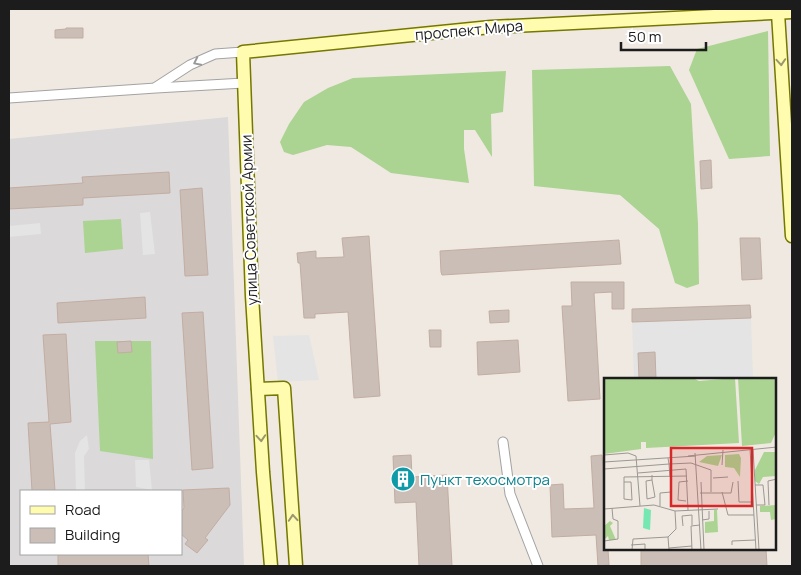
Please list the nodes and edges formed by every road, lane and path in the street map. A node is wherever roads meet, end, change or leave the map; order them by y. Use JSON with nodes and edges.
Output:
{"nodes":[{"id":1,"x":792,"y":12,"type":"edge"},
{"id":2,"x":778,"y":13,"type":"junction"},
{"id":3,"x":243,"y":52,"type":"junction"},
{"id":4,"x":244,"y":83,"type":"junction"},
{"id":5,"x":156,"y":88,"type":"junction"},
{"id":6,"x":9,"y":98,"type":"edge"},
{"id":7,"x":792,"y":236,"type":"edge"},
{"id":8,"x":258,"y":389,"type":"junction"},
{"id":9,"x":503,"y":442,"type":"dead end"},
{"id":10,"x":271,"y":566,"type":"edge"},
{"id":11,"x":296,"y":566,"type":"edge"},
{"id":12,"x":538,"y":566,"type":"edge"}],
"edges":[{"from":1,"to":2,"type":"street","name":"проспект Мира"},
{"from":2,"to":3,"type":"street","name":"проспект Мира"},
{"from":2,"to":7,"type":"street","one_way":true},
{"from":3,"to":4,"type":"street","name":"улица Советской Армии"},
{"from":3,"to":5,"type":"street","name":"проспект Мира","one_way":true},
{"from":4,"to":5,"type":"street"},
{"from":4,"to":8,"type":"street","name":"улица Советской Армии"},
{"from":5,"to":6,"type":"street"},
{"from":8,"to":10,"type":"street","name":"улица Советской Армии","one_way":true},
{"from":11,"to":8,"type":"street","one_way":true},
{"from":9,"to":12,"type":"street"}]}
